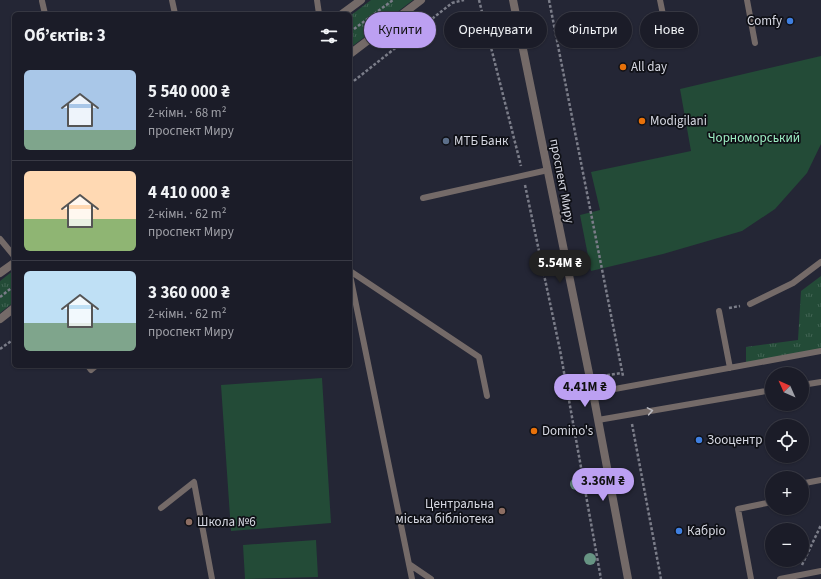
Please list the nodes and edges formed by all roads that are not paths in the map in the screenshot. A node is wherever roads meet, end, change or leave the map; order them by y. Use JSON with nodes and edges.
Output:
{"nodes":[{"id":1,"x":172,"y":0,"type":"edge"},
{"id":2,"x":317,"y":0,"type":"edge"},
{"id":3,"x":361,"y":0,"type":"edge"},
{"id":4,"x":421,"y":0,"type":"edge"},
{"id":5,"x":513,"y":0,"type":"edge"},
{"id":6,"x":660,"y":0,"type":"edge"},
{"id":7,"x":747,"y":0,"type":"edge"},
{"id":8,"x":42,"y":1,"type":"dead end"},
{"id":9,"x":45,"y":12,"type":"edge"},
{"id":10,"x":175,"y":12,"type":"edge"},
{"id":11,"x":319,"y":12,"type":"edge"},
{"id":12,"x":345,"y":12,"type":"edge"},
{"id":13,"x":662,"y":12,"type":"edge"},
{"id":14,"x":755,"y":43,"type":"dead end"},
{"id":15,"x":352,"y":52,"type":"edge"},
{"id":16,"x":548,"y":170,"type":"junction"},
{"id":17,"x":422,"y":198,"type":"dead end"},
{"id":18,"x":0,"y":239,"type":"edge"},
{"id":19,"x":12,"y":254,"type":"edge"},
{"id":20,"x":821,"y":262,"type":"edge"},
{"id":21,"x":12,"y":264,"type":"edge"},
{"id":22,"x":352,"y":272,"type":"edge"},
{"id":23,"x":0,"y":273,"type":"edge"},
{"id":24,"x":352,"y":285,"type":"edge"},
{"id":25,"x":750,"y":304,"type":"road end"},
{"id":26,"x":12,"y":310,"type":"edge"},
{"id":27,"x":719,"y":311,"type":"road end"},
{"id":28,"x":0,"y":319,"type":"edge"},
{"id":29,"x":821,"y":351,"type":"edge"},
{"id":30,"x":730,"y":368,"type":"junction"},
{"id":31,"x":821,"y":382,"type":"edge"},
{"id":32,"x":809,"y":384,"type":"edge"},
{"id":33,"x":765,"y":391,"type":"edge"},
{"id":34,"x":593,"y":393,"type":"junction"},
{"id":35,"x":487,"y":396,"type":"dead end"},
{"id":36,"x":598,"y":420,"type":"junction"},
{"id":37,"x":821,"y":480,"type":"edge"},
{"id":38,"x":809,"y":482,"type":"edge"},
{"id":39,"x":765,"y":503,"type":"edge"},
{"id":40,"x":161,"y":508,"type":"dead end"},
{"id":41,"x":409,"y":564,"type":"junction"},
{"id":42,"x":821,"y":571,"type":"edge"},
{"id":43,"x":212,"y":579,"type":"edge"},
{"id":44,"x":412,"y":579,"type":"edge"},
{"id":45,"x":431,"y":579,"type":"edge"},
{"id":46,"x":628,"y":579,"type":"edge"},
{"id":47,"x":751,"y":579,"type":"edge"},
{"id":48,"x":780,"y":579,"type":"edge"}],
"edges":[{"from":1,"to":10,"type":"lane"},
{"from":2,"to":11,"type":"lane"},
{"from":3,"to":12,"type":"street"},
{"from":4,"to":15,"type":"street"},
{"from":5,"to":16,"type":"street","name":"проспект Миру"},
{"from":6,"to":13,"type":"lane"},
{"from":7,"to":14,"type":"lane"},
{"from":8,"to":9,"type":"lane"},
{"from":16,"to":17,"type":"lane"},
{"from":16,"to":34,"type":"street","name":"проспект Миру"},
{"from":18,"to":19,"type":"lane"},
{"from":20,"to":25,"type":"lane"},
{"from":21,"to":23,"type":"street"},
{"from":22,"to":35,"type":"lane"},
{"from":24,"to":41,"type":"lane"},
{"from":26,"to":28,"type":"street"},
{"from":27,"to":30,"type":"lane"},
{"from":29,"to":30,"type":"lane"},
{"from":30,"to":34,"type":"lane"},
{"from":31,"to":32,"type":"lane"},
{"from":36,"to":33,"type":"lane","one_way":true},
{"from":34,"to":36,"type":"street","name":"проспект Миру"},
{"from":36,"to":46,"type":"street","name":"проспект Миру"},
{"from":37,"to":38,"type":"lane"},
{"from":39,"to":47,"type":"lane"},
{"from":40,"to":43,"type":"lane"},
{"from":41,"to":44,"type":"lane"},
{"from":41,"to":45,"type":"lane"},
{"from":42,"to":48,"type":"lane"}]}
